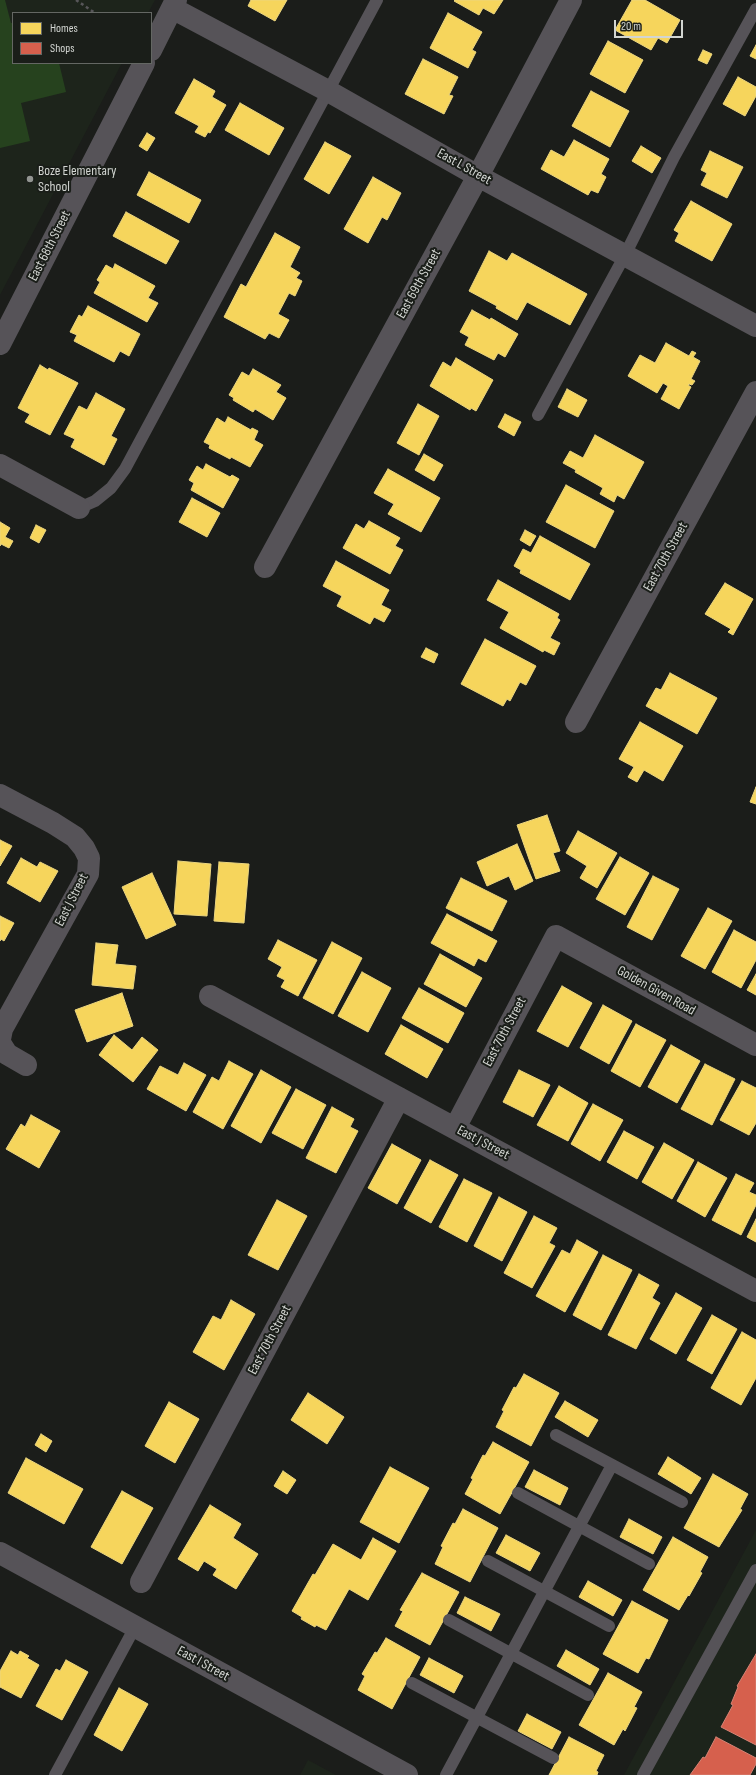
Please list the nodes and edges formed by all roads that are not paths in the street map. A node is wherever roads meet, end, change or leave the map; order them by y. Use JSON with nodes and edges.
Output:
{"nodes":[{"id":1,"x":377,"y":0,"type":"edge"},
{"id":2,"x":571,"y":0,"type":"edge"},
{"id":3,"x":174,"y":4,"type":"edge"},
{"id":4,"x":756,"y":9,"type":"edge"},
{"id":5,"x":152,"y":48,"type":"edge"},
{"id":6,"x":143,"y":64,"type":"edge"},
{"id":7,"x":328,"y":91,"type":"junction"},
{"id":8,"x":478,"y":176,"type":"junction"},
{"id":9,"x":625,"y":255,"type":"junction"},
{"id":10,"x":756,"y":326,"type":"edge"},
{"id":11,"x":0,"y":344,"type":"edge"},
{"id":12,"x":756,"y":392,"type":"edge"},
{"id":13,"x":538,"y":414,"type":"dead end"},
{"id":14,"x":0,"y":465,"type":"edge"},
{"id":15,"x":79,"y":508,"type":"joint"},
{"id":16,"x":265,"y":567,"type":"dead end"},
{"id":17,"x":576,"y":722,"type":"dead end"},
{"id":18,"x":0,"y":795,"type":"edge"},
{"id":19,"x":556,"y":936,"type":"joint"},
{"id":20,"x":210,"y":996,"type":"dead end"},
{"id":21,"x":0,"y":1039,"type":"edge"},
{"id":22,"x":0,"y":1043,"type":"edge"},
{"id":23,"x":756,"y":1045,"type":"edge"},
{"id":24,"x":26,"y":1065,"type":"dead end"},
{"id":25,"x":399,"y":1098,"type":"junction"},
{"id":26,"x":455,"y":1128,"type":"junction"},
{"id":27,"x":756,"y":1291,"type":"edge"},
{"id":28,"x":556,"y":1435,"type":"dead end"},
{"id":29,"x":612,"y":1465,"type":"junction"},
{"id":30,"x":518,"y":1493,"type":"dead end"},
{"id":31,"x":682,"y":1502,"type":"dead end"},
{"id":32,"x":580,"y":1527,"type":"junction"},
{"id":33,"x":0,"y":1553,"type":"edge"},
{"id":34,"x":488,"y":1561,"type":"dead end"},
{"id":35,"x":649,"y":1564,"type":"dead end"},
{"id":36,"x":756,"y":1570,"type":"edge"},
{"id":37,"x":141,"y":1582,"type":"dead end"},
{"id":38,"x":545,"y":1592,"type":"junction"},
{"id":39,"x":449,"y":1620,"type":"dead end"},
{"id":40,"x":610,"y":1626,"type":"dead end"},
{"id":41,"x":135,"y":1627,"type":"junction"},
{"id":42,"x":512,"y":1654,"type":"junction"},
{"id":43,"x":412,"y":1683,"type":"dead end"},
{"id":44,"x":588,"y":1695,"type":"dead end"},
{"id":45,"x":477,"y":1718,"type":"junction"},
{"id":46,"x":553,"y":1758,"type":"dead end"},
{"id":47,"x":55,"y":1775,"type":"edge"},
{"id":48,"x":407,"y":1775,"type":"edge"},
{"id":49,"x":446,"y":1775,"type":"edge"},
{"id":50,"x":643,"y":1775,"type":"edge"}],
"edges":[{"from":1,"to":7,"type":"lane"},
{"from":2,"to":8,"type":"street","name":"East 69th Street"},
{"from":3,"to":5,"type":"street"},
{"from":3,"to":7,"type":"street","name":"East L Street"},
{"from":4,"to":9,"type":"lane"},
{"from":6,"to":11,"type":"street","name":"East 68th Street"},
{"from":7,"to":8,"type":"street","name":"East L Street"},
{"from":7,"to":15,"type":"lane"},
{"from":8,"to":9,"type":"street","name":"East L Street"},
{"from":8,"to":16,"type":"street","name":"East 69th Street"},
{"from":9,"to":10,"type":"street","name":"East L Street"},
{"from":9,"to":13,"type":"lane"},
{"from":12,"to":17,"type":"street","name":"East 70th Street"},
{"from":14,"to":15,"type":"street"},
{"from":18,"to":21,"type":"street","name":"East J Street"},
{"from":19,"to":23,"type":"street","name":"Golden Given Road"},
{"from":19,"to":26,"type":"street","name":"East 70th Street"},
{"from":20,"to":25,"type":"street","name":"East J Street"},
{"from":22,"to":24,"type":"street"},
{"from":25,"to":26,"type":"street","name":"East J Street"},
{"from":25,"to":37,"type":"street","name":"East 70th Street"},
{"from":26,"to":27,"type":"street","name":"East J Street"},
{"from":28,"to":29,"type":"lane"},
{"from":29,"to":31,"type":"lane"},
{"from":29,"to":32,"type":"lane"},
{"from":30,"to":32,"type":"lane"},
{"from":32,"to":35,"type":"lane"},
{"from":32,"to":38,"type":"lane"},
{"from":33,"to":41,"type":"street","name":"East I Street"},
{"from":34,"to":38,"type":"lane"},
{"from":36,"to":50,"type":"lane"},
{"from":38,"to":40,"type":"lane"},
{"from":38,"to":42,"type":"lane"},
{"from":39,"to":42,"type":"lane"},
{"from":41,"to":47,"type":"lane"},
{"from":41,"to":48,"type":"street","name":"East I Street"},
{"from":42,"to":44,"type":"lane"},
{"from":42,"to":45,"type":"lane"},
{"from":43,"to":45,"type":"lane"},
{"from":45,"to":46,"type":"lane"},
{"from":45,"to":49,"type":"lane"}]}
